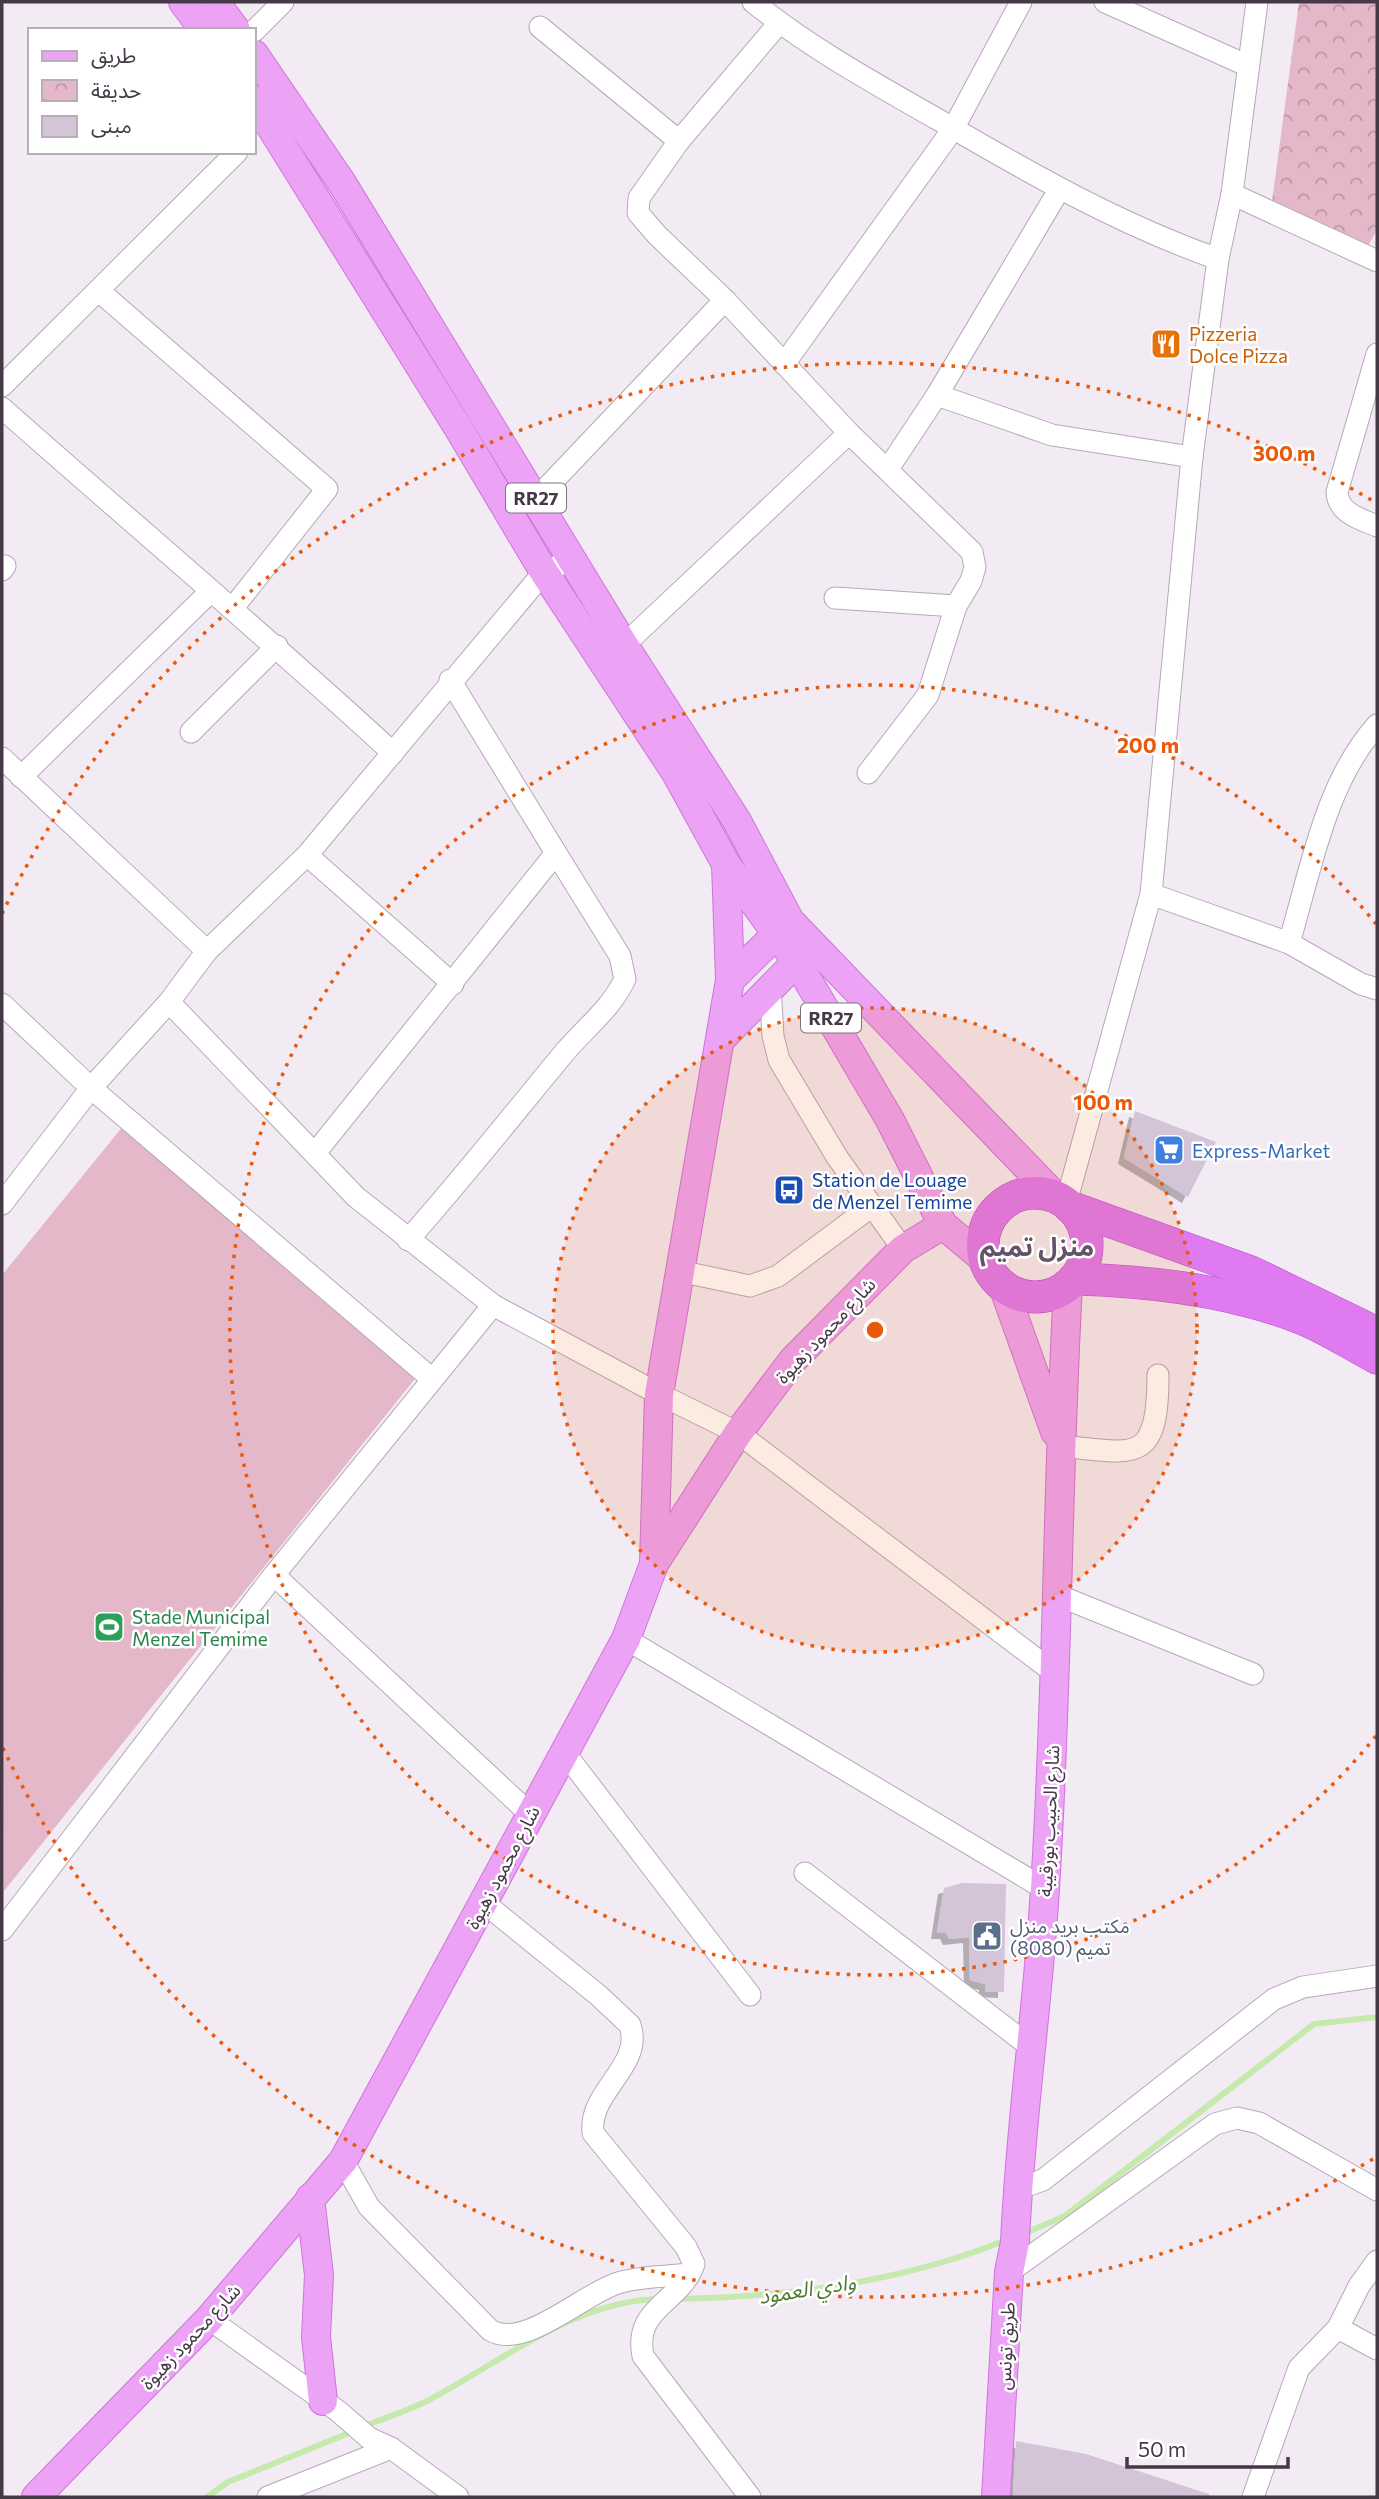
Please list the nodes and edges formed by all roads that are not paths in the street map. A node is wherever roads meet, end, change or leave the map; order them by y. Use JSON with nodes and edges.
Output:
{"nodes":[{"id":1,"x":183,"y":2,"type":"edge"},
{"id":2,"x":215,"y":2,"type":"edge"},
{"id":3,"x":283,"y":2,"type":"edge"},
{"id":4,"x":753,"y":2,"type":"edge"},
{"id":5,"x":1021,"y":2,"type":"edge"},
{"id":6,"x":1105,"y":2,"type":"edge"},
{"id":7,"x":1256,"y":2,"type":"edge"},
{"id":8,"x":779,"y":23,"type":"junction"},
{"id":9,"x":540,"y":27,"type":"dead end"},
{"id":10,"x":202,"y":28,"type":"edge"},
{"id":11,"x":234,"y":28,"type":"edge"},
{"id":12,"x":256,"y":29,"type":"edge"},
{"id":13,"x":256,"y":64,"type":"edge"},
{"id":14,"x":1246,"y":65,"type":"junction"},
{"id":15,"x":267,"y":116,"type":"edge"},
{"id":16,"x":953,"y":129,"type":"junction"},
{"id":17,"x":679,"y":141,"type":"junction"},
{"id":18,"x":235,"y":154,"type":"edge"},
{"id":19,"x":1059,"y":190,"type":"junction"},
{"id":20,"x":1232,"y":194,"type":"junction"},
{"id":21,"x":1376,"y":258,"type":"edge"},
{"id":22,"x":1218,"y":259,"type":"junction"},
{"id":23,"x":99,"y":291,"type":"junction"},
{"id":24,"x":725,"y":300,"type":"junction"},
{"id":25,"x":1377,"y":354,"type":"edge"},
{"id":26,"x":784,"y":364,"type":"junction"},
{"id":27,"x":2,"y":386,"type":"edge"},
{"id":28,"x":937,"y":396,"type":"junction"},
{"id":29,"x":2,"y":408,"type":"edge"},
{"id":30,"x":849,"y":433,"type":"junction"},
{"id":31,"x":1192,"y":457,"type":"junction"},
{"id":32,"x":888,"y":469,"type":"junction"},
{"id":33,"x":536,"y":499,"type":"junction"},
{"id":34,"x":1377,"y":526,"type":"edge"},
{"id":35,"x":571,"y":560,"type":"junction"},
{"id":36,"x":544,"y":572,"type":"junction"},
{"id":37,"x":211,"y":592,"type":"junction"},
{"id":38,"x":835,"y":598,"type":"dead end"},
{"id":39,"x":956,"y":606,"type":"junction"},
{"id":40,"x":232,"y":609,"type":"junction"},
{"id":41,"x":624,"y":645,"type":"junction"},
{"id":42,"x":277,"y":646,"type":"junction"},
{"id":43,"x":450,"y":680,"type":"junction"},
{"id":44,"x":1377,"y":725,"type":"edge"},
{"id":45,"x":191,"y":732,"type":"dead end"},
{"id":46,"x":393,"y":753,"type":"junction"},
{"id":47,"x":2,"y":758,"type":"edge"},
{"id":48,"x":868,"y":773,"type":"dead end"},
{"id":49,"x":21,"y":777,"type":"junction"},
{"id":50,"x":556,"y":853,"type":"junction"},
{"id":51,"x":307,"y":855,"type":"junction"},
{"id":52,"x":726,"y":864,"type":"junction"},
{"id":53,"x":1151,"y":894,"type":"junction"},
{"id":54,"x":783,"y":927,"type":"junction"},
{"id":55,"x":1289,"y":943,"type":"junction"},
{"id":56,"x":207,"y":951,"type":"junction"},
{"id":57,"x":805,"y":954,"type":"junction"},
{"id":58,"x":730,"y":980,"type":"junction"},
{"id":59,"x":453,"y":984,"type":"junction"},
{"id":60,"x":770,"y":986,"type":"junction"},
{"id":61,"x":1377,"y":989,"type":"edge"},
{"id":62,"x":169,"y":1002,"type":"junction"},
{"id":63,"x":2,"y":1004,"type":"edge"},
{"id":64,"x":722,"y":1038,"type":"junction"},
{"id":65,"x":91,"y":1088,"type":"junction"},
{"id":66,"x":316,"y":1152,"type":"junction"},
{"id":67,"x":1064,"y":1203,"type":"junction"},
{"id":68,"x":2,"y":1204,"type":"edge"},
{"id":69,"x":872,"y":1206,"type":"junction"},
{"id":70,"x":943,"y":1224,"type":"junction"},
{"id":71,"x":408,"y":1240,"type":"junction"},
{"id":72,"x":902,"y":1249,"type":"junction"},
{"id":73,"x":985,"y":1260,"type":"junction"},
{"id":74,"x":679,"y":1271,"type":"junction"},
{"id":75,"x":1071,"y":1282,"type":"junction"},
{"id":76,"x":1003,"y":1286,"type":"junction"},
{"id":77,"x":493,"y":1305,"type":"junction"},
{"id":78,"x":1377,"y":1333,"type":"edge"},
{"id":79,"x":1377,"y":1358,"type":"edge"},
{"id":80,"x":1158,"y":1375,"type":"dead end"},
{"id":81,"x":432,"y":1379,"type":"junction"},
{"id":82,"x":659,"y":1394,"type":"junction"},
{"id":83,"x":738,"y":1433,"type":"junction"},
{"id":84,"x":1060,"y":1446,"type":"junction"},
{"id":85,"x":654,"y":1564,"type":"junction"},
{"id":86,"x":274,"y":1575,"type":"junction"},
{"id":87,"x":1057,"y":1595,"type":"junction"},
{"id":88,"x":626,"y":1639,"type":"junction"},
{"id":89,"x":1056,"y":1674,"type":"junction"},
{"id":90,"x":1253,"y":1674,"type":"dead end"},
{"id":91,"x":564,"y":1752,"type":"junction"},
{"id":92,"x":530,"y":1814,"type":"junction"},
{"id":93,"x":805,"y":1873,"type":"dead end"},
{"id":94,"x":1045,"y":1889,"type":"junction"},
{"id":95,"x":483,"y":1902,"type":"junction"},
{"id":96,"x":2,"y":1930,"type":"edge"},
{"id":97,"x":1377,"y":1976,"type":"edge"},
{"id":98,"x":750,"y":1995,"type":"dead end"},
{"id":99,"x":1032,"y":2048,"type":"junction"},
{"id":100,"x":342,"y":2161,"type":"junction"},
{"id":101,"x":1377,"y":2190,"type":"edge"},
{"id":102,"x":1017,"y":2192,"type":"junction"},
{"id":103,"x":310,"y":2198,"type":"junction"},
{"id":104,"x":1377,"y":2261,"type":"edge"},
{"id":105,"x":1009,"y":2272,"type":"junction"},
{"id":106,"x":686,"y":2278,"type":"junction"},
{"id":107,"x":209,"y":2319,"type":"junction"},
{"id":108,"x":1338,"y":2328,"type":"junction"},
{"id":109,"x":1377,"y":2349,"type":"edge"},
{"id":110,"x":330,"y":2406,"type":"junction"},
{"id":111,"x":391,"y":2448,"type":"junction"},
{"id":112,"x":36,"y":2497,"type":"edge"},
{"id":113,"x":268,"y":2497,"type":"edge"},
{"id":114,"x":458,"y":2497,"type":"edge"},
{"id":115,"x":750,"y":2497,"type":"edge"},
{"id":116,"x":996,"y":2497,"type":"edge"},
{"id":117,"x":1252,"y":2497,"type":"edge"}],
"edges":[{"from":1,"to":10,"type":"main road"},
{"from":2,"to":11,"type":"main road"},
{"from":3,"to":12,"type":"street"},
{"from":4,"to":8,"type":"street"},
{"from":5,"to":16,"type":"street"},
{"from":6,"to":14,"type":"street"},
{"from":7,"to":14,"type":"street"},
{"from":8,"to":16,"type":"street"},
{"from":8,"to":17,"type":"street"},
{"from":9,"to":17,"type":"street"},
{"from":13,"to":15,"type":"main road","number":"RR27"},
{"from":14,"to":20,"type":"street"},
{"from":15,"to":33,"type":"main road","number":"RR27"},
{"from":15,"to":36,"type":"main road","number":"RR27"},
{"from":16,"to":19,"type":"street"},
{"from":16,"to":26,"type":"street"},
{"from":17,"to":24,"type":"street"},
{"from":18,"to":23,"type":"street"},
{"from":19,"to":22,"type":"street"},
{"from":19,"to":28,"type":"street"},
{"from":20,"to":21,"type":"street"},
{"from":20,"to":22,"type":"street"},
{"from":22,"to":31,"type":"street"},
{"from":23,"to":27,"type":"street"},
{"from":23,"to":40,"type":"street"},
{"from":24,"to":26,"type":"street"},
{"from":24,"to":33,"type":"street"},
{"from":25,"to":34,"type":"street"},
{"from":26,"to":30,"type":"street"},
{"from":28,"to":31,"type":"street"},
{"from":28,"to":32,"type":"street"},
{"from":29,"to":37,"type":"street"},
{"from":30,"to":32,"type":"street"},
{"from":30,"to":41,"type":"street"},
{"from":31,"to":53,"type":"street"},
{"from":32,"to":39,"type":"street"},
{"from":33,"to":35,"type":"main road","number":"RR27"},
{"from":35,"to":36,"type":"street"},
{"from":35,"to":41,"type":"main road","number":"RR27"},
{"from":36,"to":43,"type":"street"},
{"from":36,"to":52,"type":"main road","number":"RR27"},
{"from":37,"to":40,"type":"street"},
{"from":37,"to":49,"type":"street"},
{"from":38,"to":39,"type":"street"},
{"from":39,"to":48,"type":"street"},
{"from":40,"to":42,"type":"street"},
{"from":41,"to":54,"type":"main road","number":"RR27"},
{"from":42,"to":45,"type":"street"},
{"from":42,"to":46,"type":"street"},
{"from":43,"to":46,"type":"street"},
{"from":43,"to":50,"type":"street"},
{"from":44,"to":55,"type":"street"},
{"from":46,"to":51,"type":"street"},
{"from":47,"to":49,"type":"street"},
{"from":49,"to":56,"type":"street"},
{"from":50,"to":59,"type":"street"},
{"from":50,"to":71,"type":"street"},
{"from":51,"to":56,"type":"street"},
{"from":51,"to":59,"type":"street"},
{"from":52,"to":54,"type":"main road","number":"RR27"},
{"from":52,"to":58,"type":"main road"},
{"from":53,"to":55,"type":"street"},
{"from":53,"to":67,"type":"street"},
{"from":54,"to":57,"type":"main road","number":"RR27"},
{"from":54,"to":58,"type":"main road"},
{"from":55,"to":61,"type":"street"},
{"from":56,"to":62,"type":"street"},
{"from":57,"to":60,"type":"main road"},
{"from":57,"to":67,"type":"main road","number":"RR27"},
{"from":57,"to":70,"type":"main road","number":"RR27"},
{"from":58,"to":64,"type":"main road"},
{"from":59,"to":66,"type":"street"},
{"from":60,"to":64,"type":"main road"},
{"from":60,"to":69,"type":"street"},
{"from":62,"to":65,"type":"street"},
{"from":62,"to":66,"type":"street"},
{"from":63,"to":65,"type":"street"},
{"from":64,"to":74,"type":"main road"},
{"from":65,"to":68,"type":"street"},
{"from":65,"to":81,"type":"street"},
{"from":66,"to":71,"type":"street"},
{"from":67,"to":73,"type":"highway","number":"RR27"},
{"from":67,"to":75,"type":"highway","number":"RR27"},
{"from":67,"to":78,"type":"highway","number":"RR27"},
{"from":69,"to":72,"type":"street"},
{"from":69,"to":74,"type":"street"},
{"from":70,"to":72,"type":"main road","name":"شارع محمود زهيوة"},
{"from":70,"to":73,"type":"main road","number":"RR27"},
{"from":71,"to":77,"type":"street"},
{"from":72,"to":83,"type":"main road","name":"شارع محمود زهيوة"},
{"from":73,"to":76,"type":"highway","number":"RR27"},
{"from":74,"to":82,"type":"main road"},
{"from":75,"to":76,"type":"highway"},
{"from":75,"to":79,"type":"highway"},
{"from":75,"to":84,"type":"main road","name":"شارع الحبيب بورقيبة"},
{"from":76,"to":84,"type":"main road","name":"شارع الحبيب بورقيبة"},
{"from":77,"to":81,"type":"street"},
{"from":77,"to":82,"type":"street"},
{"from":80,"to":84,"type":"street"},
{"from":81,"to":86,"type":"street"},
{"from":82,"to":83,"type":"street"},
{"from":82,"to":85,"type":"main road"},
{"from":83,"to":85,"type":"main road","name":"شارع محمود زهيوة"},
{"from":83,"to":89,"type":"street"},
{"from":84,"to":87,"type":"main road","name":"شارع الحبيب بورقيبة"},
{"from":85,"to":88,"type":"main road","name":"شارع محمود زهيوة"},
{"from":86,"to":92,"type":"street"},
{"from":86,"to":96,"type":"street"},
{"from":87,"to":89,"type":"main road","name":"شارع الحبيب بورقيبة"},
{"from":87,"to":90,"type":"street"},
{"from":88,"to":91,"type":"main road","name":"شارع محمود زهيوة"},
{"from":88,"to":94,"type":"street"},
{"from":89,"to":94,"type":"main road","name":"شارع الحبيب بورقيبة"},
{"from":91,"to":92,"type":"main road","name":"شارع محمود زهيوة"},
{"from":91,"to":98,"type":"street"},
{"from":92,"to":95,"type":"main road","name":"شارع محمود زهيوة"},
{"from":93,"to":99,"type":"street"},
{"from":94,"to":99,"type":"main road","name":"شارع الحبيب بورقيبة"},
{"from":95,"to":100,"type":"main road","name":"شارع محمود زهيوة"},
{"from":95,"to":106,"type":"street"},
{"from":97,"to":102,"type":"street"},
{"from":99,"to":102,"type":"main road","name":"شارع الحبيب بورقيبة"},
{"from":100,"to":103,"type":"main road","name":"شارع محمود زهيوة"},
{"from":100,"to":106,"type":"street"},
{"from":101,"to":105,"type":"street"},
{"from":102,"to":105,"type":"main road","name":"طريق تونس"},
{"from":103,"to":107,"type":"main road","name":"شارع محمود زهيوة"},
{"from":103,"to":110,"type":"main road"},
{"from":104,"to":108,"type":"street"},
{"from":105,"to":116,"type":"main road","name":"طريق تونس"},
{"from":106,"to":115,"type":"street"},
{"from":107,"to":110,"type":"street"},
{"from":107,"to":112,"type":"main road","name":"شارع محمود زهيوة"},
{"from":108,"to":109,"type":"street"},
{"from":108,"to":117,"type":"street"},
{"from":110,"to":111,"type":"street"},
{"from":111,"to":113,"type":"street"},
{"from":111,"to":114,"type":"street"}]}
